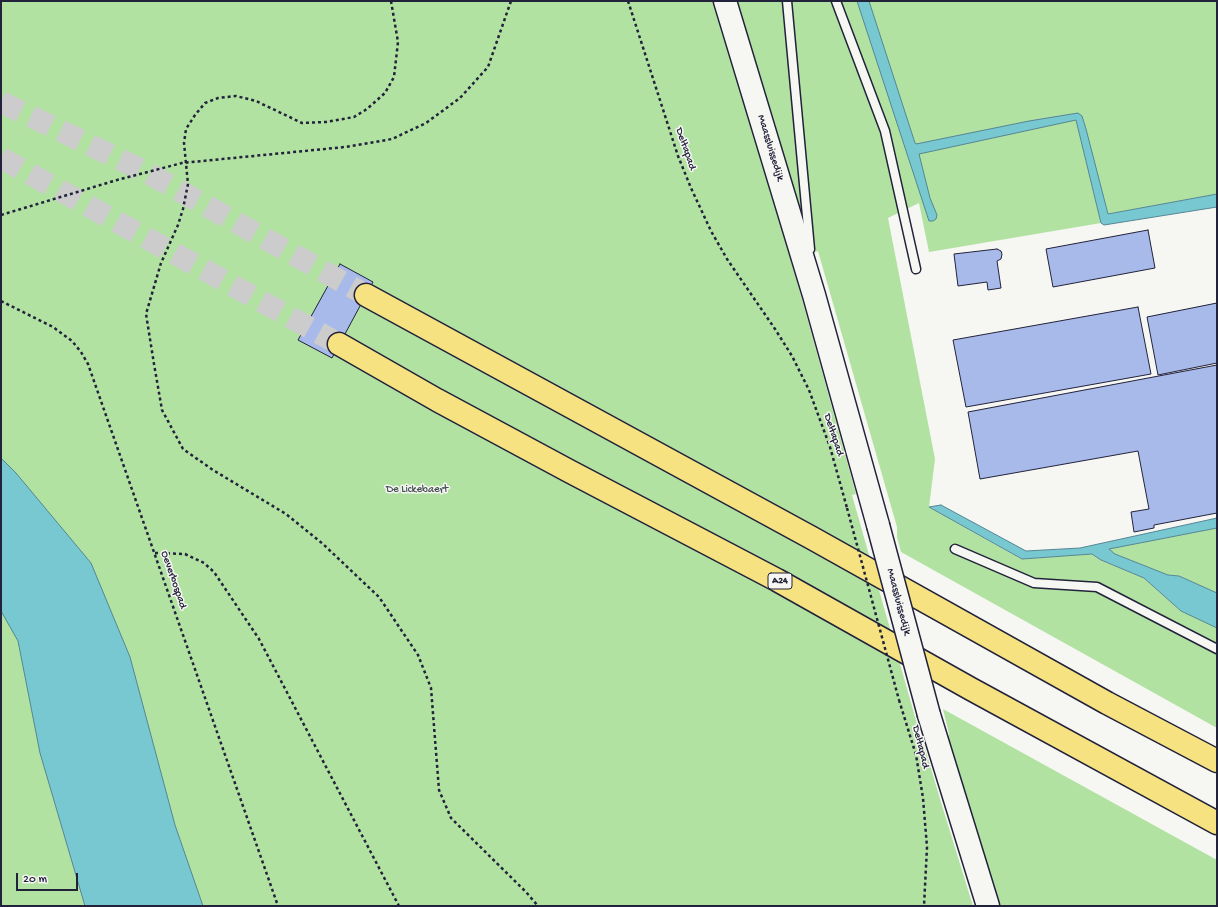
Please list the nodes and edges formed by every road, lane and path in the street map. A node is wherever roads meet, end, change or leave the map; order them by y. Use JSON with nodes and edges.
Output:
{"nodes":[{"id":1,"x":391,"y":1,"type":"edge"},
{"id":2,"x":511,"y":1,"type":"edge"},
{"id":3,"x":628,"y":1,"type":"edge"},
{"id":4,"x":725,"y":1,"type":"edge"},
{"id":5,"x":787,"y":1,"type":"edge"},
{"id":6,"x":836,"y":1,"type":"edge"},
{"id":7,"x":186,"y":163,"type":"junction"},
{"id":8,"x":1,"y":214,"type":"edge"},
{"id":9,"x":916,"y":269,"type":"dead end"},
{"id":10,"x":366,"y":295,"type":"tunnel mouth"},
{"id":11,"x":814,"y":295,"type":"junction"},
{"id":12,"x":1,"y":301,"type":"edge"},
{"id":13,"x":339,"y":344,"type":"tunnel mouth"},
{"id":14,"x":955,"y":549,"type":"dead end"},
{"id":15,"x":155,"y":553,"type":"junction"},
{"id":16,"x":1217,"y":649,"type":"edge"},
{"id":17,"x":1217,"y":761,"type":"edge"},
{"id":18,"x":1217,"y":823,"type":"edge"},
{"id":19,"x":278,"y":906,"type":"edge"},
{"id":20,"x":399,"y":906,"type":"edge"},
{"id":21,"x":538,"y":906,"type":"edge"},
{"id":22,"x":924,"y":906,"type":"edge"},
{"id":23,"x":988,"y":906,"type":"edge"}],
"edges":[{"from":1,"to":7,"type":"path"},
{"from":2,"to":7,"type":"path"},
{"from":3,"to":22,"type":"path","name":"Deltapad","bridge":true},
{"from":4,"to":11,"type":"street","name":"Maassluissedijk"},
{"from":5,"to":11,"type":"lane","name":"Maassluissedijk"},
{"from":6,"to":9,"type":"lane"},
{"from":7,"to":8,"type":"path"},
{"from":7,"to":21,"type":"path"},
{"from":10,"to":17,"type":"highway"},
{"from":11,"to":23,"type":"street","name":"Maassluissedijk","bridge":true},
{"from":12,"to":15,"type":"path","name":"Oeverbospad"},
{"from":13,"to":18,"type":"highway","number":"A24"},
{"from":14,"to":16,"type":"lane"},
{"from":15,"to":19,"type":"path","name":"Oeverbospad"},
{"from":15,"to":20,"type":"path"}]}
